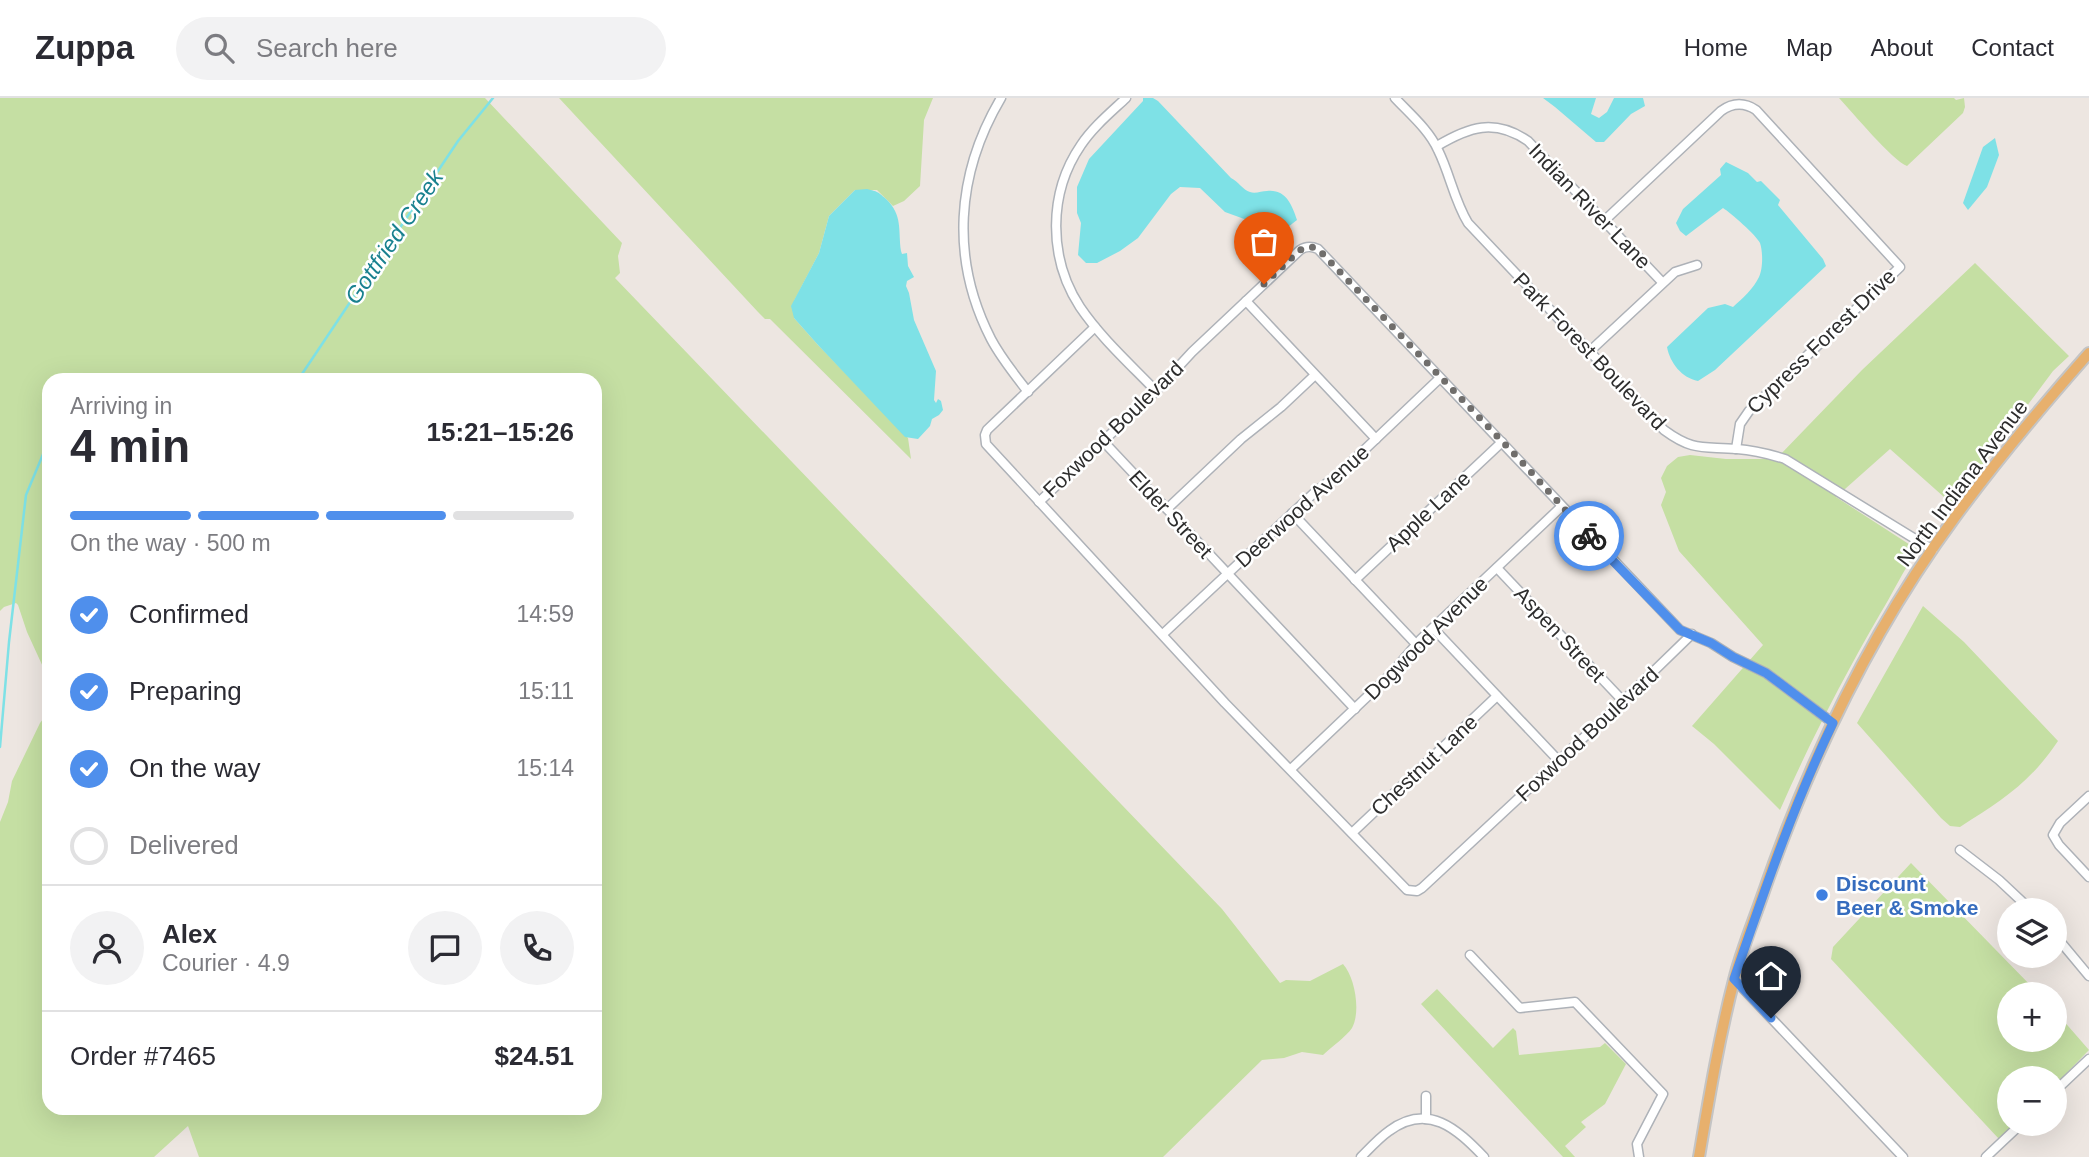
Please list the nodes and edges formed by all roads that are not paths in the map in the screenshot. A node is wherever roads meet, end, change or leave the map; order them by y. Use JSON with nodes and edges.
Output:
{"nodes":[{"id":1,"x":1001,"y":98,"type":"edge"},
{"id":2,"x":1126,"y":98,"type":"edge"},
{"id":3,"x":1395,"y":98,"type":"edge"},
{"id":4,"x":1437,"y":146,"type":"junction"},
{"id":5,"x":1604,"y":220,"type":"junction"},
{"id":6,"x":1697,"y":265,"type":"dead end"},
{"id":7,"x":1662,"y":282,"type":"junction"},
{"id":8,"x":1246,"y":301,"type":"junction"},
{"id":9,"x":1095,"y":327,"type":"junction"},
{"id":10,"x":1590,"y":351,"type":"junction"},
{"id":11,"x":2089,"y":353,"type":"edge"},
{"id":12,"x":1315,"y":375,"type":"junction"},
{"id":13,"x":1440,"y":378,"type":"junction"},
{"id":14,"x":1156,"y":391,"type":"junction"},
{"id":15,"x":1028,"y":392,"type":"junction"},
{"id":16,"x":1376,"y":439,"type":"junction"},
{"id":17,"x":1103,"y":441,"type":"junction"},
{"id":18,"x":1502,"y":442,"type":"junction"},
{"id":19,"x":1736,"y":449,"type":"junction"},
{"id":20,"x":1038,"y":502,"type":"junction"},
{"id":21,"x":1562,"y":507,"type":"junction"},
{"id":22,"x":1167,"y":509,"type":"junction"},
{"id":23,"x":1292,"y":513,"type":"junction"},
{"id":24,"x":1933,"y":550,"type":"junction"},
{"id":25,"x":1497,"y":568,"type":"junction"},
{"id":26,"x":1227,"y":573,"type":"junction"},
{"id":27,"x":1355,"y":580,"type":"junction"},
{"id":28,"x":1433,"y":628,"type":"junction"},
{"id":29,"x":1163,"y":634,"type":"junction"},
{"id":30,"x":1692,"y":634,"type":"junction"},
{"id":31,"x":1416,"y":644,"type":"junction"},
{"id":32,"x":1497,"y":696,"type":"junction"},
{"id":33,"x":1623,"y":701,"type":"junction"},
{"id":34,"x":1354,"y":709,"type":"junction"},
{"id":35,"x":1833,"y":723,"type":"junction"},
{"id":36,"x":1558,"y":760,"type":"junction"},
{"id":37,"x":1291,"y":769,"type":"junction"},
{"id":38,"x":2089,"y":796,"type":"edge"},
{"id":39,"x":1352,"y":833,"type":"junction"},
{"id":40,"x":1960,"y":850,"type":"dead end"},
{"id":41,"x":2089,"y":877,"type":"edge"},
{"id":42,"x":2018,"y":898,"type":"edge"},
{"id":43,"x":2067,"y":950,"type":"edge"},
{"id":44,"x":1471,"y":955,"type":"dead end"},
{"id":45,"x":2089,"y":976,"type":"edge"},
{"id":46,"x":1734,"y":979,"type":"junction"},
{"id":47,"x":2089,"y":1059,"type":"edge"},
{"id":48,"x":2067,"y":1080,"type":"edge"},
{"id":49,"x":1426,"y":1096,"type":"dead end"},
{"id":50,"x":1426,"y":1119,"type":"junction"},
{"id":51,"x":2008,"y":1136,"type":"edge"},
{"id":52,"x":1361,"y":1157,"type":"edge"},
{"id":53,"x":1483,"y":1157,"type":"edge"},
{"id":54,"x":1639,"y":1157,"type":"edge"},
{"id":55,"x":1699,"y":1157,"type":"edge"},
{"id":56,"x":1903,"y":1157,"type":"edge"},
{"id":57,"x":1986,"y":1157,"type":"edge"}],
"edges":[{"from":1,"to":15,"type":"street"},
{"from":2,"to":9,"type":"street"},
{"from":3,"to":4,"type":"street","name":"Park Forest Boulevard"},
{"from":4,"to":5,"type":"street","name":"Indian River Lane"},
{"from":4,"to":10,"type":"street","name":"Park Forest Boulevard"},
{"from":5,"to":7,"type":"street","name":"Indian River Lane"},
{"from":5,"to":19,"type":"street","name":"Cypress Forest Drive"},
{"from":6,"to":7,"type":"street"},
{"from":7,"to":10,"type":"street"},
{"from":8,"to":12,"type":"street"},
{"from":8,"to":13,"type":"street","name":"Foxwood Boulevard"},
{"from":8,"to":14,"type":"street","name":"Foxwood Boulevard"},
{"from":9,"to":14,"type":"street"},
{"from":9,"to":15,"type":"street"},
{"from":10,"to":19,"type":"street","name":"Park Forest Boulevard"},
{"from":11,"to":24,"type":"main road","name":"North Indiana Avenue"},
{"from":12,"to":16,"type":"street"},
{"from":12,"to":22,"type":"street"},
{"from":13,"to":16,"type":"street","name":"Deerwood Avenue"},
{"from":13,"to":18,"type":"street","name":"Foxwood Boulevard"},
{"from":14,"to":17,"type":"street","name":"Foxwood Boulevard"},
{"from":15,"to":20,"type":"street"},
{"from":16,"to":23,"type":"street","name":"Deerwood Avenue"},
{"from":17,"to":20,"type":"street","name":"Foxwood Boulevard"},
{"from":17,"to":22,"type":"street","name":"Elder Street"},
{"from":18,"to":21,"type":"street","name":"Foxwood Boulevard"},
{"from":18,"to":27,"type":"street","name":"Apple Lane"},
{"from":19,"to":24,"type":"street","name":"Park Forest Boulevard"},
{"from":20,"to":29,"type":"street","name":"Foxwood Boulevard"},
{"from":21,"to":25,"type":"street","name":"Dogwood Avenue"},
{"from":21,"to":30,"type":"street","name":"Foxwood Boulevard"},
{"from":22,"to":26,"type":"street","name":"Elder Street"},
{"from":23,"to":26,"type":"street","name":"Deerwood Avenue"},
{"from":23,"to":27,"type":"street"},
{"from":24,"to":35,"type":"main road","name":"North Indiana Avenue"},
{"from":25,"to":28,"type":"street","name":"Dogwood Avenue"},
{"from":25,"to":33,"type":"street","name":"Aspen Street"},
{"from":26,"to":29,"type":"street","name":"Deerwood Avenue"},
{"from":26,"to":34,"type":"street","name":"Elder Street"},
{"from":27,"to":31,"type":"street"},
{"from":28,"to":31,"type":"street","name":"Dogwood Avenue"},
{"from":28,"to":32,"type":"street"},
{"from":29,"to":37,"type":"street","name":"Foxwood Boulevard"},
{"from":30,"to":33,"type":"street","name":"Foxwood Boulevard"},
{"from":30,"to":35,"type":"street","name":"Foxwood Boulevard"},
{"from":31,"to":34,"type":"street","name":"Dogwood Avenue"},
{"from":32,"to":36,"type":"street"},
{"from":32,"to":39,"type":"street","name":"Chestnut Lane"},
{"from":33,"to":36,"type":"street","name":"Foxwood Boulevard"},
{"from":34,"to":37,"type":"street","name":"Dogwood Avenue"},
{"from":35,"to":46,"type":"main road","name":"North Indiana Avenue"},
{"from":36,"to":39,"type":"street","name":"Foxwood Boulevard"},
{"from":37,"to":39,"type":"street","name":"Foxwood Boulevard"},
{"from":38,"to":41,"type":"street"},
{"from":40,"to":42,"type":"street"},
{"from":43,"to":45,"type":"street"},
{"from":44,"to":54,"type":"street"},
{"from":46,"to":55,"type":"main road","name":"North Indiana Avenue"},
{"from":46,"to":56,"type":"street"},
{"from":47,"to":48,"type":"street"},
{"from":49,"to":50,"type":"street"},
{"from":50,"to":52,"type":"street"},
{"from":50,"to":53,"type":"street"},
{"from":51,"to":57,"type":"street"}]}
